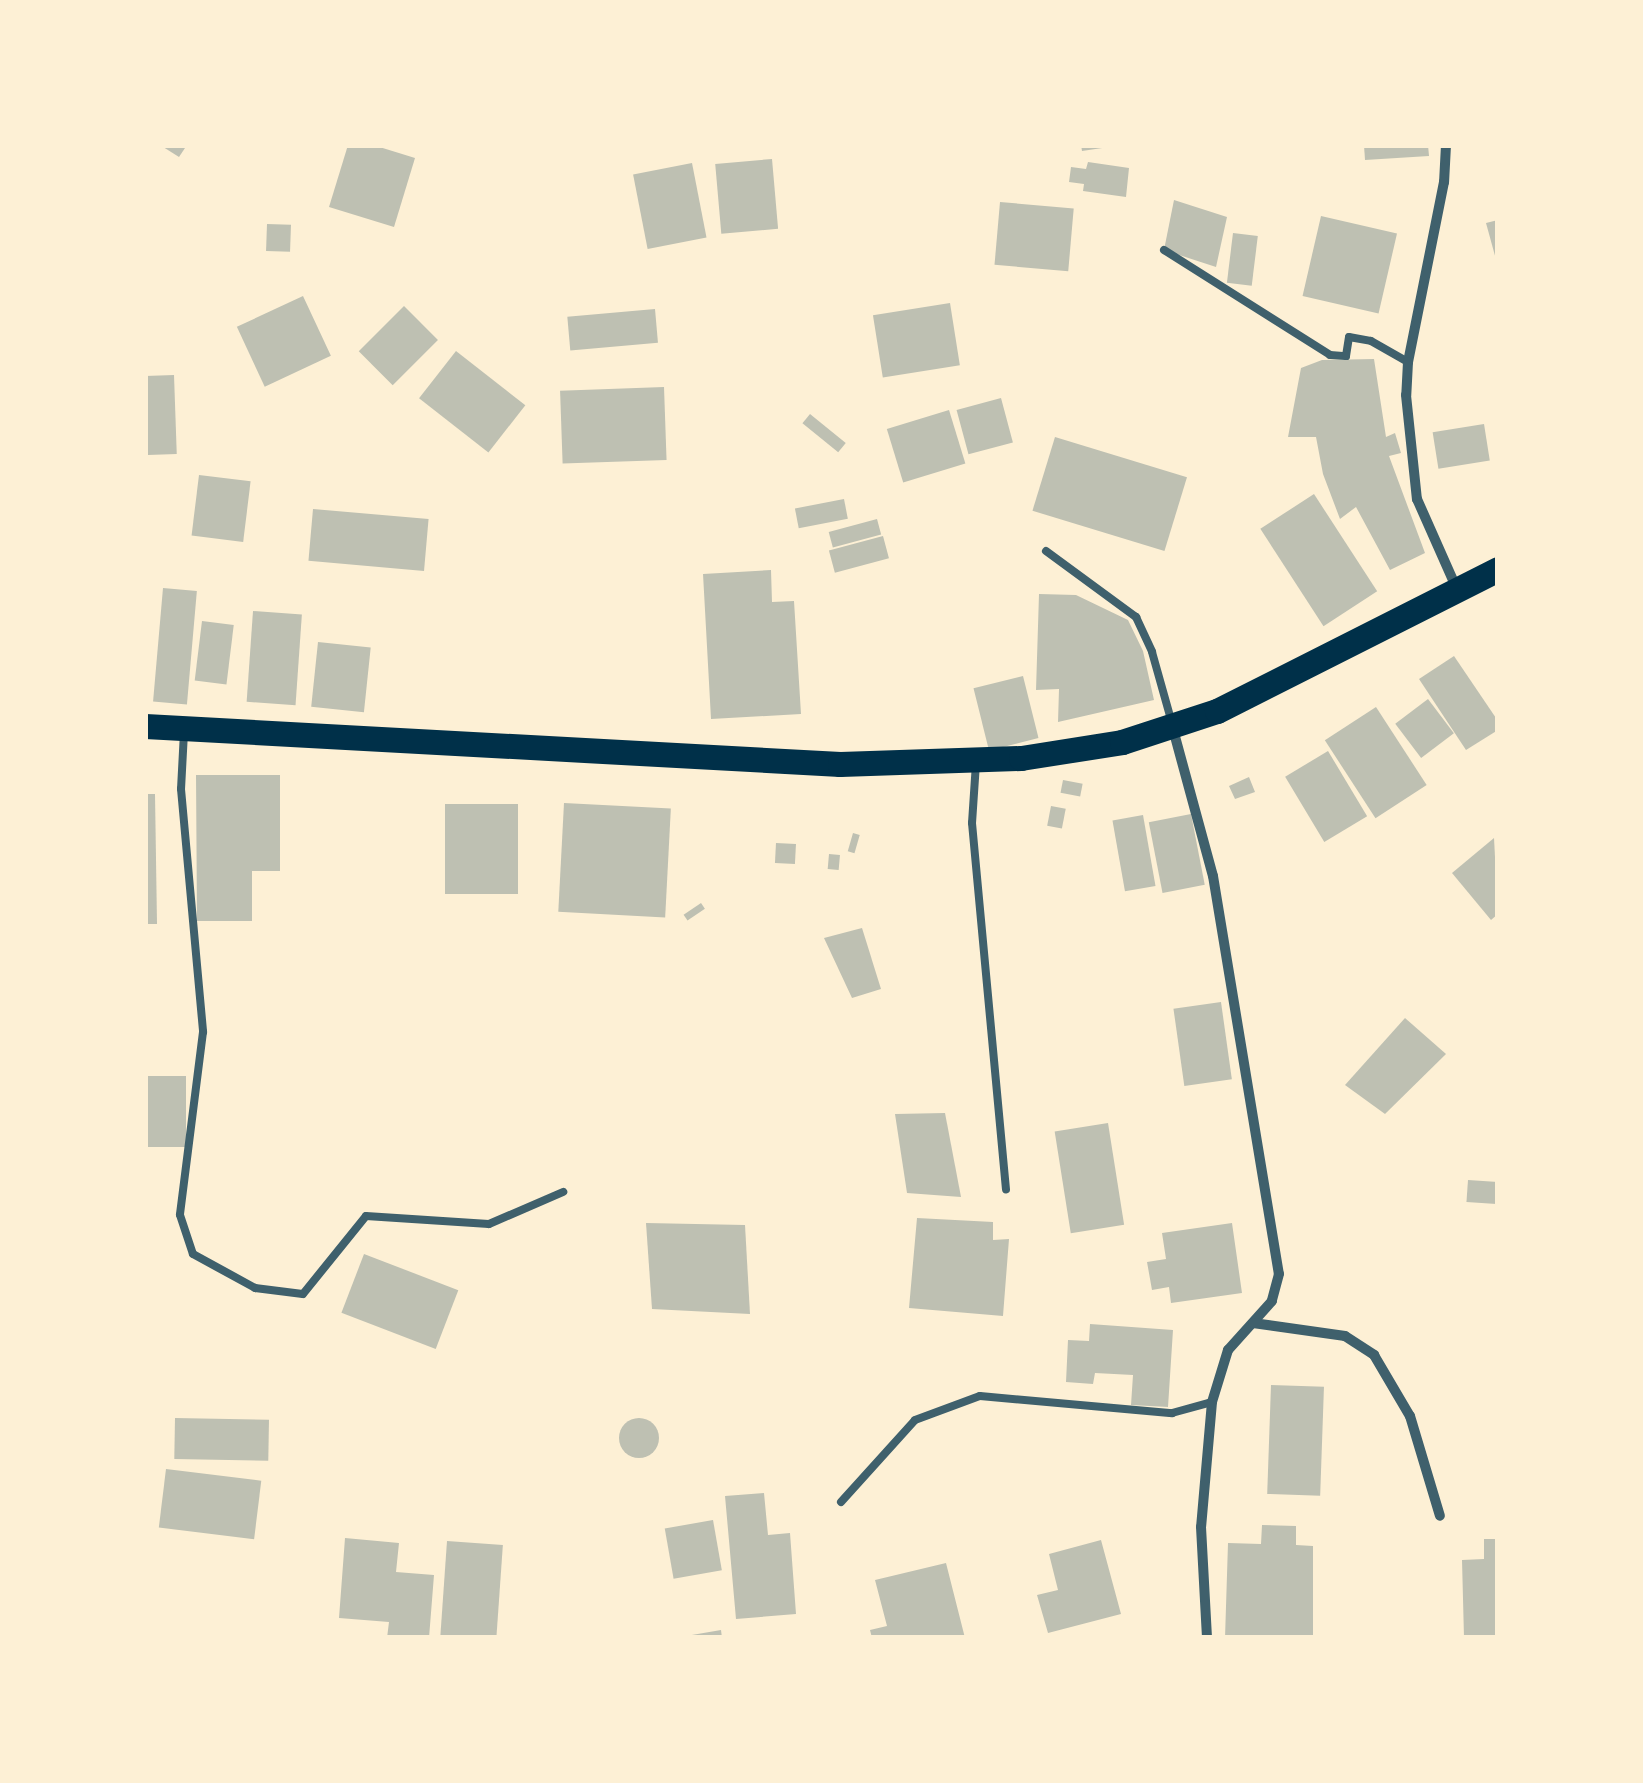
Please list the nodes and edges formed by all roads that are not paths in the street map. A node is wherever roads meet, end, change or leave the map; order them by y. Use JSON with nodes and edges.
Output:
{"nodes":[{"id":1,"x":1446,"y":145,"type":"edge"},
{"id":2,"x":1164,"y":250,"type":"dead end"},
{"id":3,"x":1408,"y":362,"type":"junction"},
{"id":4,"x":1046,"y":551,"type":"dead end"},
{"id":5,"x":1498,"y":569,"type":"edge"},
{"id":6,"x":1457,"y":588,"type":"junction"},
{"id":7,"x":145,"y":726,"type":"edge"},
{"id":8,"x":184,"y":728,"type":"junction"},
{"id":9,"x":1173,"y":728,"type":"junction"},
{"id":10,"x":976,"y":762,"type":"junction"},
{"id":11,"x":1006,"y":1189,"type":"dead end"},
{"id":12,"x":563,"y":1192,"type":"dead end"},
{"id":13,"x":1252,"y":1323,"type":"junction"},
{"id":14,"x":1212,"y":1402,"type":"junction"},
{"id":15,"x":840,"y":1502,"type":"dead end"},
{"id":16,"x":1440,"y":1516,"type":"dead end"},
{"id":17,"x":1207,"y":1638,"type":"edge"}],
"edges":[{"from":1,"to":3,"type":"street"},
{"from":2,"to":3,"type":"lane"},
{"from":3,"to":6,"type":"street"},
{"from":4,"to":9,"type":"lane"},
{"from":5,"to":6,"type":"highway"},
{"from":6,"to":9,"type":"highway"},
{"from":7,"to":8,"type":"highway"},
{"from":8,"to":10,"type":"highway"},
{"from":8,"to":12,"type":"lane"},
{"from":9,"to":10,"type":"highway"},
{"from":9,"to":13,"type":"street"},
{"from":10,"to":11,"type":"lane"},
{"from":13,"to":14,"type":"street"},
{"from":13,"to":16,"type":"street"},
{"from":14,"to":15,"type":"lane"},
{"from":14,"to":17,"type":"street"}]}
